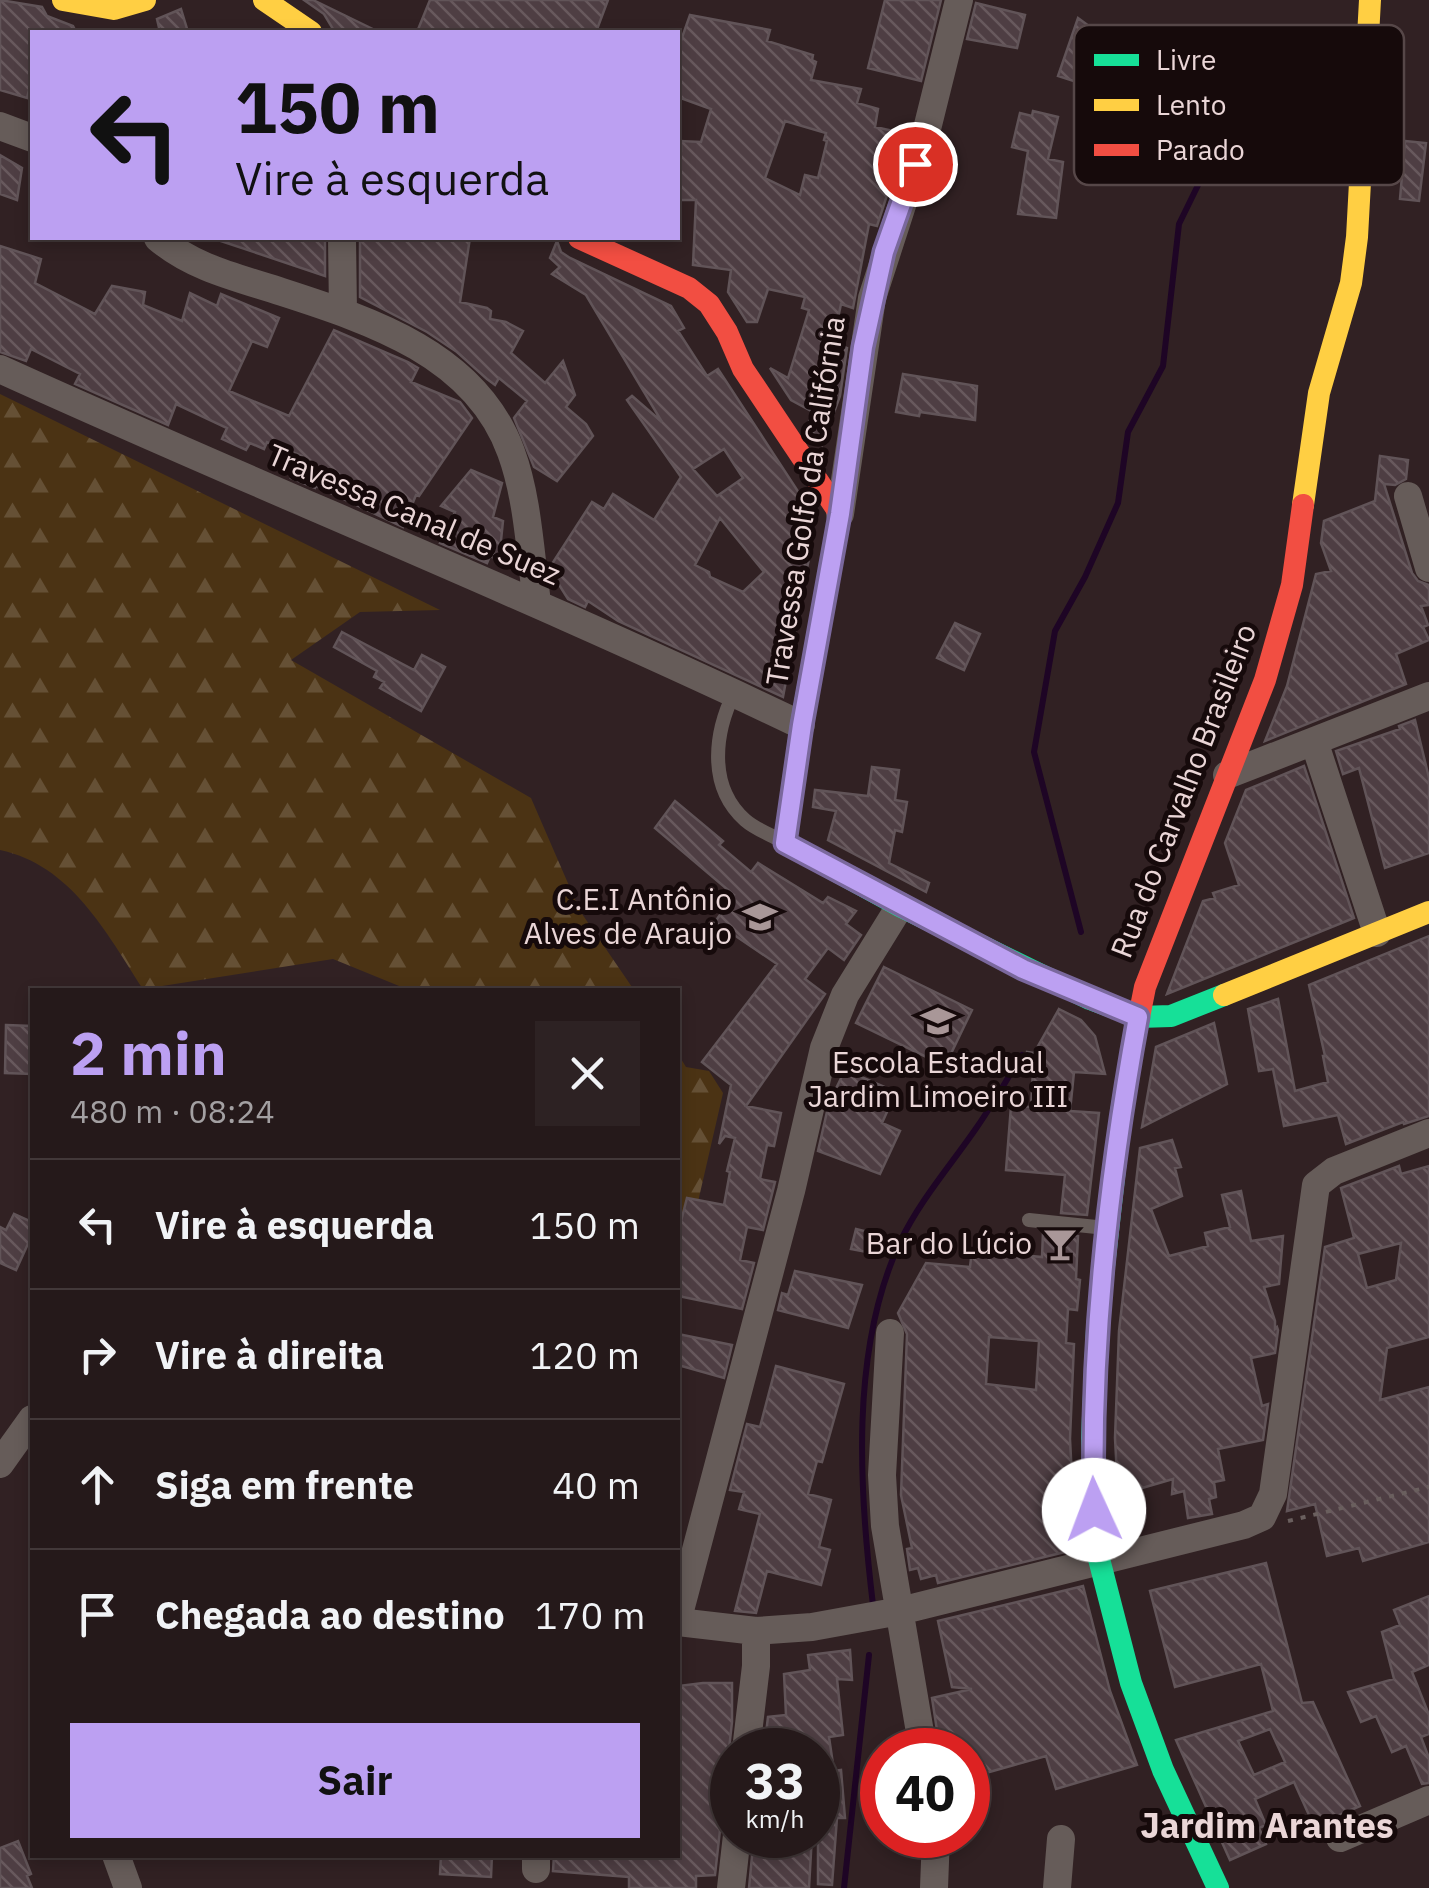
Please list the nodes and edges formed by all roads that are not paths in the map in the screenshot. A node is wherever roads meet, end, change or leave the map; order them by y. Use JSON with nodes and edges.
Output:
{"nodes":[{"id":1,"x":63,"y":0,"type":"edge"},
{"id":2,"x":145,"y":0,"type":"edge"},
{"id":3,"x":959,"y":0,"type":"edge"},
{"id":4,"x":1370,"y":0,"type":"edge"},
{"id":5,"x":269,"y":3,"type":"edge"},
{"id":6,"x":1369,"y":25,"type":"edge"},
{"id":7,"x":286,"y":30,"type":"edge"},
{"id":8,"x":308,"y":30,"type":"edge"},
{"id":9,"x":0,"y":126,"type":"edge"},
{"id":10,"x":30,"y":137,"type":"edge"},
{"id":11,"x":1360,"y":185,"type":"edge"},
{"id":12,"x":160,"y":240,"type":"edge"},
{"id":13,"x":342,"y":240,"type":"edge"},
{"id":14,"x":583,"y":240,"type":"edge"},
{"id":15,"x":343,"y":312,"type":"junction"},
{"id":16,"x":0,"y":370,"type":"edge"},
{"id":17,"x":1408,"y":496,"type":"dead end"},
{"id":18,"x":840,"y":514,"type":"junction"},
{"id":19,"x":1429,"y":568,"type":"edge"},
{"id":20,"x":538,"y":602,"type":"junction"},
{"id":21,"x":734,"y":693,"type":"junction"},
{"id":22,"x":1429,"y":696,"type":"edge"},
{"id":23,"x":802,"y":725,"type":"junction"},
{"id":24,"x":1314,"y":744,"type":"junction"},
{"id":25,"x":1227,"y":775,"type":"junction"},
{"id":26,"x":785,"y":843,"type":"junction"},
{"id":27,"x":900,"y":906,"type":"junction"},
{"id":28,"x":1429,"y":912,"type":"edge"},
{"id":29,"x":1378,"y":932,"type":"junction"},
{"id":30,"x":1138,"y":1017,"type":"junction"},
{"id":31,"x":1429,"y":1133,"type":"edge"},
{"id":32,"x":1029,"y":1220,"type":"dead end"},
{"id":33,"x":1107,"y":1228,"type":"junction"},
{"id":34,"x":890,"y":1333,"type":"dead end"},
{"id":35,"x":30,"y":1421,"type":"edge"},
{"id":36,"x":5,"y":1458,"type":"edge"},
{"id":37,"x":1099,"y":1558,"type":"junction"},
{"id":38,"x":680,"y":1612,"type":"edge"},
{"id":39,"x":892,"y":1612,"type":"junction"},
{"id":40,"x":680,"y":1620,"type":"edge"},
{"id":41,"x":756,"y":1631,"type":"junction"},
{"id":42,"x":749,"y":1728,"type":"edge"},
{"id":43,"x":919,"y":1728,"type":"edge"},
{"id":44,"x":1429,"y":1800,"type":"edge"},
{"id":45,"x":1340,"y":1838,"type":"dead end"},
{"id":46,"x":1062,"y":1840,"type":"dead end"},
{"id":47,"x":117,"y":1858,"type":"edge"},
{"id":48,"x":734,"y":1858,"type":"edge"},
{"id":49,"x":935,"y":1858,"type":"edge"},
{"id":50,"x":128,"y":1888,"type":"edge"},
{"id":51,"x":730,"y":1888,"type":"edge"},
{"id":52,"x":934,"y":1888,"type":"edge"},
{"id":53,"x":1057,"y":1888,"type":"edge"},
{"id":54,"x":1218,"y":1888,"type":"edge"}],
"edges":[{"from":1,"to":2,"type":"street"},
{"from":3,"to":18,"type":"street","name":"Travessa Golfo da Califórnia"},
{"from":4,"to":6,"type":"street","name":"Rua do Carvalho Brasileiro"},
{"from":5,"to":7,"type":"street"},
{"from":5,"to":8,"type":"street"},
{"from":9,"to":10,"type":"street"},
{"from":11,"to":25,"type":"street","name":"Rua do Carvalho Brasileiro"},
{"from":12,"to":15,"type":"street"},
{"from":13,"to":15,"type":"street"},
{"from":14,"to":18,"type":"street"},
{"from":15,"to":20,"type":"street"},
{"from":16,"to":20,"type":"street","name":"Travessa Canal de Suez"},
{"from":17,"to":19,"type":"street"},
{"from":18,"to":23,"type":"street","name":"Travessa Golfo da Califórnia"},
{"from":20,"to":21,"type":"street","name":"Travessa Canal de Suez"},
{"from":21,"to":23,"type":"street","name":"Travessa Canal de Suez"},
{"from":21,"to":26,"type":"lane"},
{"from":22,"to":24,"type":"street"},
{"from":23,"to":26,"type":"street","name":"Travessa Golfo da Califórnia"},
{"from":24,"to":25,"type":"street"},
{"from":24,"to":29,"type":"street"},
{"from":25,"to":30,"type":"street","name":"Rua do Carvalho Brasileiro"},
{"from":26,"to":27,"type":"street"},
{"from":27,"to":30,"type":"street"},
{"from":27,"to":38,"type":"street"},
{"from":28,"to":29,"type":"street"},
{"from":29,"to":30,"type":"street"},
{"from":30,"to":33,"type":"street","name":"Rua do Carvalho Brasileiro"},
{"from":31,"to":37,"type":"street"},
{"from":32,"to":33,"type":"lane"},
{"from":33,"to":37,"type":"street","name":"Rua do Carvalho Brasileiro"},
{"from":34,"to":39,"type":"street"},
{"from":35,"to":36,"type":"street"},
{"from":37,"to":39,"type":"street"},
{"from":37,"to":54,"type":"street","name":"Rua do Carvalho Brasileiro"},
{"from":39,"to":41,"type":"street"},
{"from":39,"to":43,"type":"street"},
{"from":40,"to":41,"type":"street"},
{"from":41,"to":42,"type":"street"},
{"from":44,"to":45,"type":"street"},
{"from":46,"to":53,"type":"street"},
{"from":47,"to":50,"type":"street"},
{"from":48,"to":51,"type":"street"},
{"from":49,"to":52,"type":"street"}]}
